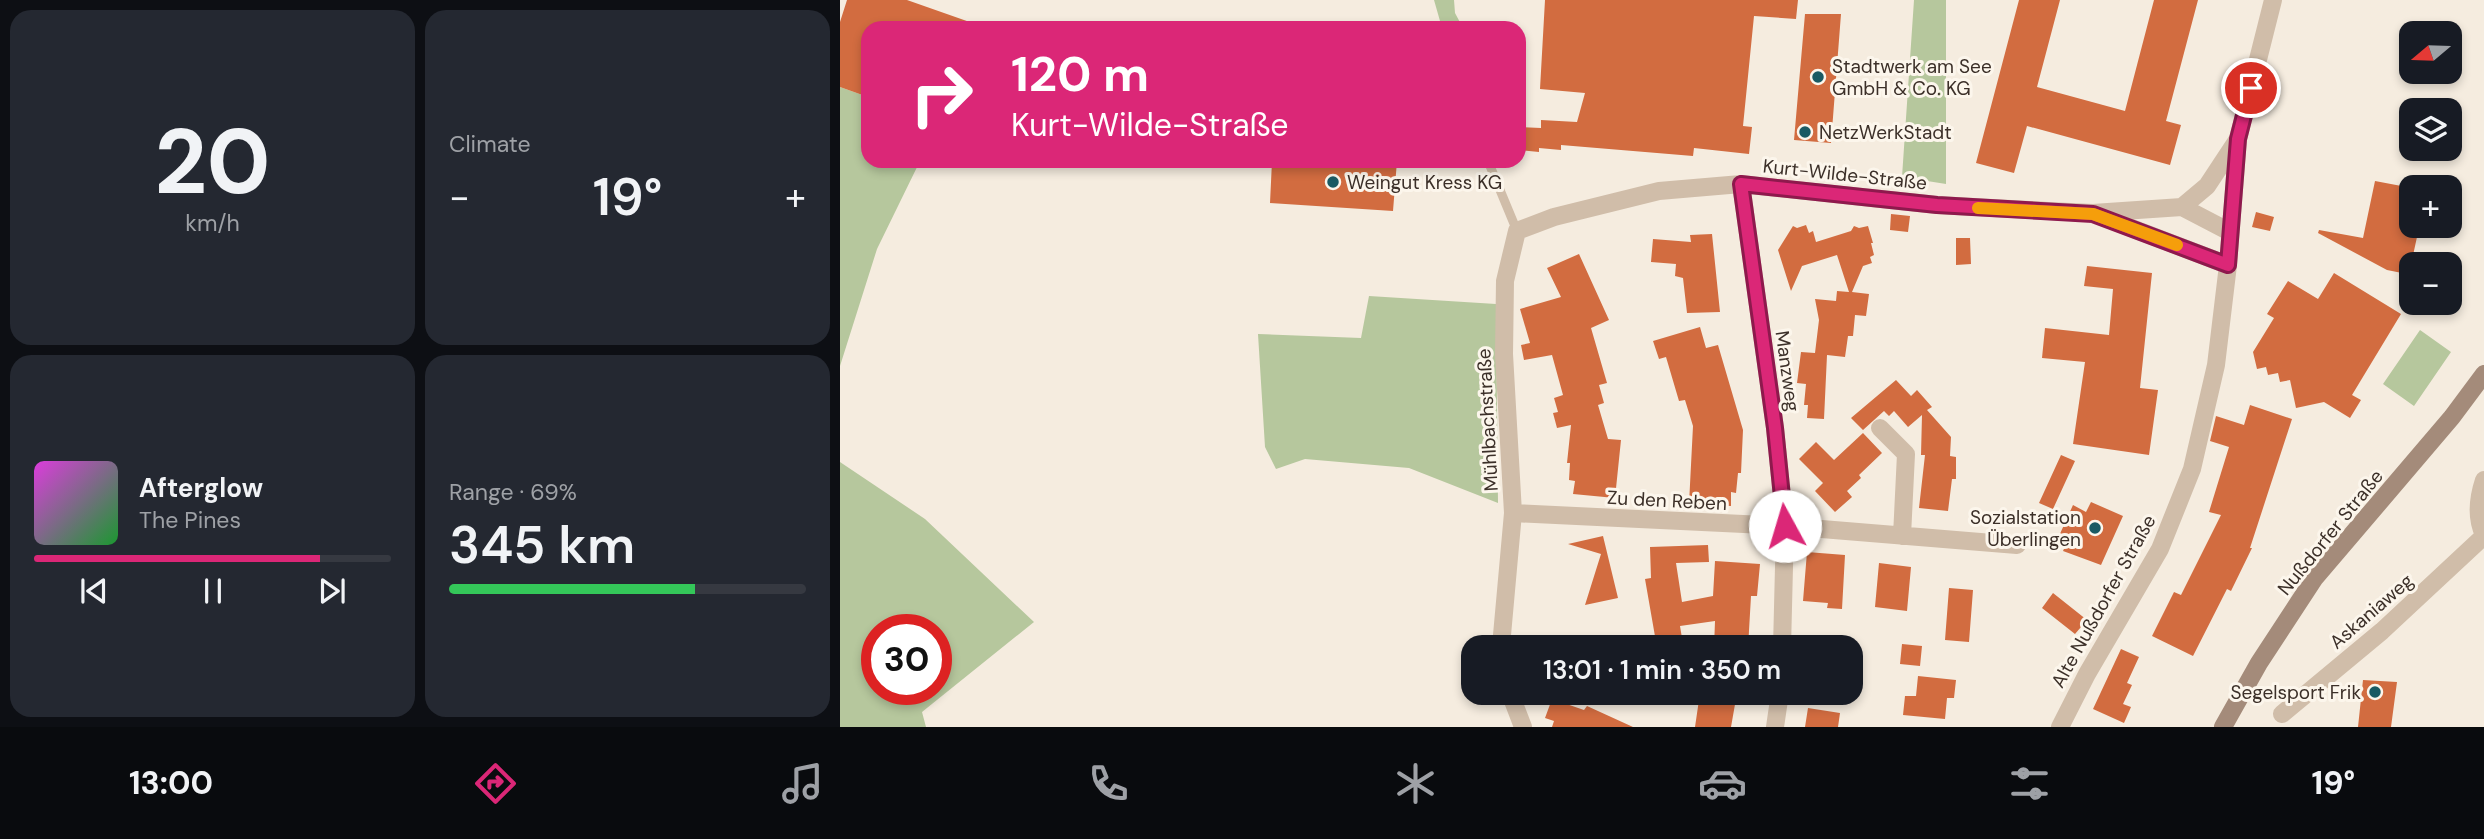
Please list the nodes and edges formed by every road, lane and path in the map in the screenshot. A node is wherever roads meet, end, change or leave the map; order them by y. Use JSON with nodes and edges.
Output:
{"nodes":[{"id":1,"x":2273,"y":0,"type":"edge"},
{"id":2,"x":2238,"y":139,"type":"junction"},
{"id":3,"x":1491,"y":168,"type":"edge"},
{"id":4,"x":1741,"y":184,"type":"junction"},
{"id":5,"x":2182,"y":207,"type":"junction"},
{"id":6,"x":2093,"y":214,"type":"junction"},
{"id":7,"x":1517,"y":231,"type":"junction"},
{"id":8,"x":2230,"y":232,"type":"junction"},
{"id":9,"x":2228,"y":265,"type":"junction"},
{"id":10,"x":2484,"y":374,"type":"edge"},
{"id":11,"x":1880,"y":428,"type":"dead end"},
{"id":12,"x":2484,"y":480,"type":"edge"},
{"id":13,"x":1513,"y":513,"type":"junction"},
{"id":14,"x":1785,"y":526,"type":"junction"},
{"id":15,"x":1902,"y":536,"type":"junction"},
{"id":16,"x":2484,"y":536,"type":"edge"},
{"id":17,"x":2017,"y":545,"type":"dead end"},
{"id":18,"x":1502,"y":635,"type":"edge"},
{"id":19,"x":1782,"y":635,"type":"edge"},
{"id":20,"x":1515,"y":705,"type":"edge"},
{"id":21,"x":1778,"y":705,"type":"edge"},
{"id":22,"x":2282,"y":714,"type":"dead end"},
{"id":23,"x":1523,"y":727,"type":"edge"},
{"id":24,"x":1775,"y":727,"type":"edge"},
{"id":25,"x":2060,"y":727,"type":"edge"},
{"id":26,"x":2223,"y":727,"type":"edge"}],
"edges":[{"from":1,"to":2,"type":"street","name":"Alte Nußdorfer Straße"},
{"from":2,"to":5,"type":"street"},
{"from":2,"to":8,"type":"street","name":"Alte Nußdorfer Straße"},
{"from":3,"to":7,"type":"lane"},
{"from":4,"to":6,"type":"street","name":"Kurt-Wilde-Straße"},
{"from":4,"to":7,"type":"street","name":"Kurt-Wilde-Straße"},
{"from":4,"to":14,"type":"street","name":"Manzweg"},
{"from":5,"to":6,"type":"street","name":"Kurt-Wilde-Straße"},
{"from":5,"to":8,"type":"street"},
{"from":6,"to":9,"type":"street","name":"Kurt-Wilde-Straße"},
{"from":7,"to":13,"type":"street","name":"Mühlbachstraße"},
{"from":8,"to":9,"type":"street","name":"Alte Nußdorfer Straße"},
{"from":9,"to":25,"type":"street","name":"Alte Nußdorfer Straße"},
{"from":10,"to":26,"type":"street","name":"Nußdorfer Straße"},
{"from":11,"to":15,"type":"street"},
{"from":12,"to":16,"type":"street","name":"Askaniaweg"},
{"from":13,"to":14,"type":"street","name":"Zu den Reben"},
{"from":13,"to":18,"type":"street","name":"Mühlbachstraße"},
{"from":14,"to":15,"type":"street","name":"Zu den Reben"},
{"from":14,"to":19,"type":"street","name":"Manzweg"},
{"from":15,"to":17,"type":"street","name":"Zu den Reben"},
{"from":16,"to":22,"type":"street","name":"Askaniaweg"},
{"from":20,"to":23,"type":"street"},
{"from":21,"to":24,"type":"street"}]}
